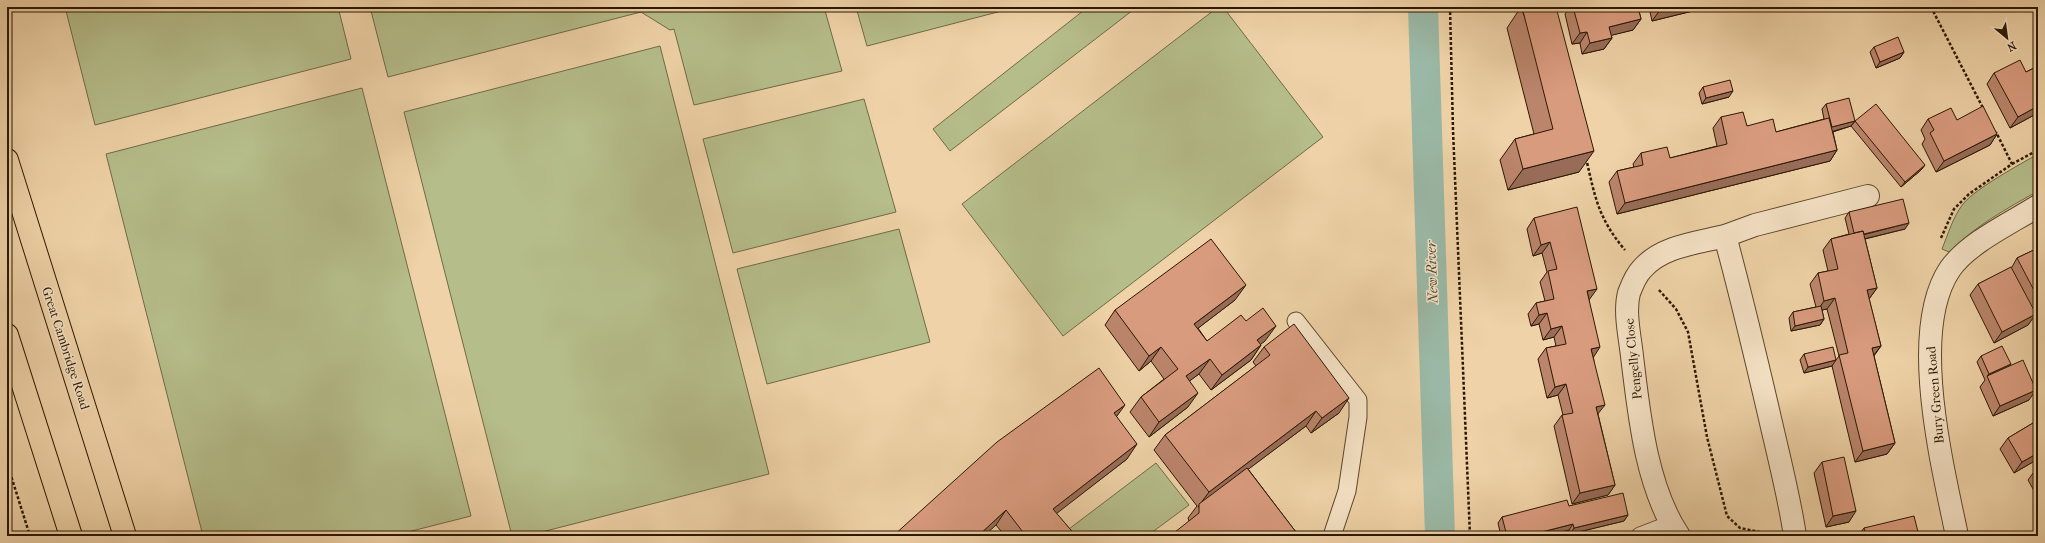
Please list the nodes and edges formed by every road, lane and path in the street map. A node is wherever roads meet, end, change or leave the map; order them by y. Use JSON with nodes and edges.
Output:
{"nodes":[{"id":1,"x":1450,"y":7,"type":"edge"},
{"id":2,"x":1931,"y":7,"type":"edge"},
{"id":3,"x":1987,"y":114,"type":"edge"},
{"id":4,"x":1994,"y":128,"type":"edge"},
{"id":5,"x":2038,"y":150,"type":"edge"},
{"id":6,"x":1585,"y":154,"type":"edge"},
{"id":7,"x":7,"y":160,"type":"edge"},
{"id":8,"x":2012,"y":164,"type":"junction"},
{"id":9,"x":1868,"y":196,"type":"dead end"},
{"id":10,"x":2038,"y":206,"type":"edge"},
{"id":11,"x":1725,"y":236,"type":"junction"},
{"id":12,"x":1940,"y":241,"type":"dead end"},
{"id":13,"x":1641,"y":269,"type":"junction"},
{"id":14,"x":1296,"y":321,"type":"dead end"},
{"id":15,"x":7,"y":335,"type":"edge"},
{"id":16,"x":7,"y":463,"type":"edge"},
{"id":17,"x":1675,"y":530,"type":"edge"},
{"id":18,"x":1784,"y":535,"type":"edge"},
{"id":19,"x":30,"y":536,"type":"edge"},
{"id":20,"x":71,"y":536,"type":"edge"},
{"id":21,"x":126,"y":536,"type":"edge"},
{"id":22,"x":1332,"y":536,"type":"edge"},
{"id":23,"x":1470,"y":536,"type":"edge"},
{"id":24,"x":1640,"y":536,"type":"edge"},
{"id":25,"x":1958,"y":536,"type":"edge"}],
"edges":[{"from":1,"to":23,"type":"path"},
{"from":2,"to":3,"type":"path"},
{"from":4,"to":8,"type":"path"},
{"from":5,"to":8,"type":"path"},
{"from":6,"to":13,"type":"path"},
{"from":7,"to":21,"type":"highway","name":"Great Cambridge Road"},
{"from":8,"to":12,"type":"path"},
{"from":9,"to":11,"type":"street","name":"Pengelly Close"},
{"from":10,"to":25,"type":"street","name":"Bury Green Road"},
{"from":11,"to":13,"type":"street","name":"Pengelly Close"},
{"from":11,"to":18,"type":"street"},
{"from":13,"to":17,"type":"street","name":"Pengelly Close"},
{"from":13,"to":18,"type":"path"},
{"from":14,"to":22,"type":"lane"},
{"from":15,"to":20,"type":"highway"},
{"from":16,"to":19,"type":"path"},
{"from":17,"to":24,"type":"lane"}]}
